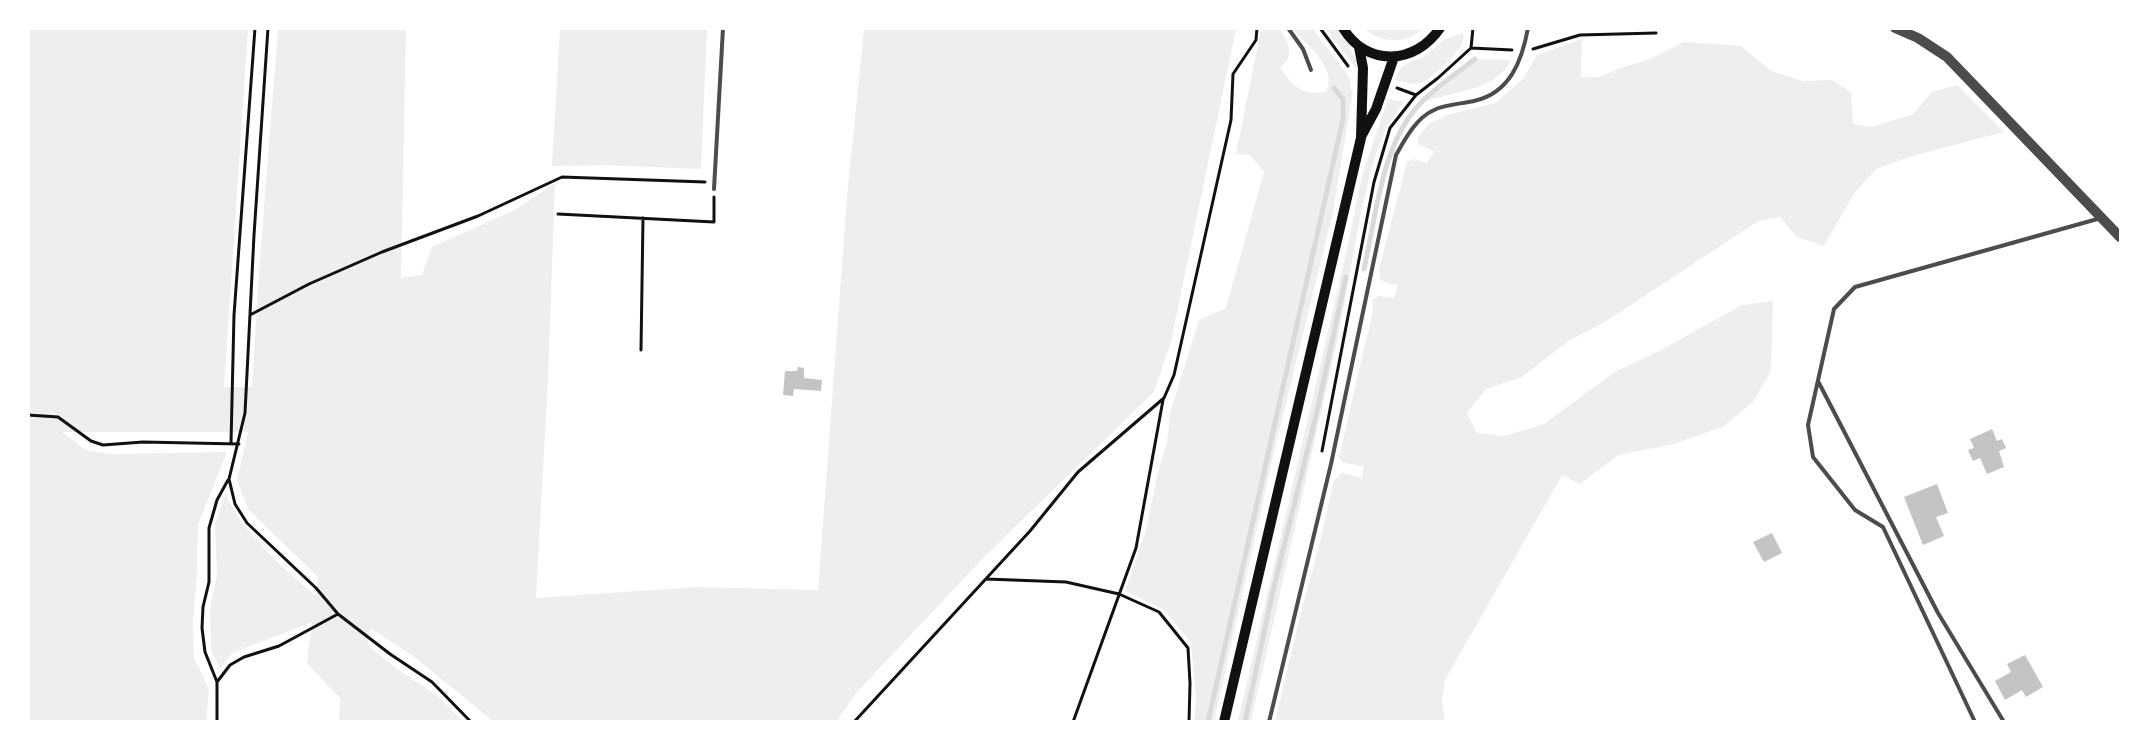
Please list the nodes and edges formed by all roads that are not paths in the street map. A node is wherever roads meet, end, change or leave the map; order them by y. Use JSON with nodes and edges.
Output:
{"nodes":[{"id":1,"x":723,"y":28,"type":"edge"},
{"id":2,"x":1288,"y":28,"type":"edge"},
{"id":3,"x":1343,"y":28,"type":"edge"},
{"id":4,"x":1440,"y":28,"type":"edge"},
{"id":5,"x":1528,"y":28,"type":"edge"},
{"id":6,"x":1895,"y":28,"type":"edge"},
{"id":7,"x":1359,"y":47,"type":"junction"},
{"id":8,"x":1394,"y":57,"type":"junction"},
{"id":9,"x":1311,"y":70,"type":"dead end"},
{"id":10,"x":1361,"y":138,"type":"junction"},
{"id":11,"x":714,"y":189,"type":"road end"},
{"id":12,"x":2103,"y":218,"type":"junction"},
{"id":13,"x":2121,"y":237,"type":"edge"},
{"id":14,"x":1818,"y":381,"type":"junction"},
{"id":15,"x":1224,"y":722,"type":"edge"},
{"id":16,"x":1269,"y":722,"type":"edge"},
{"id":17,"x":1975,"y":722,"type":"edge"},
{"id":18,"x":2004,"y":722,"type":"edge"}],
"edges":[{"from":1,"to":11,"type":"lane"},
{"from":2,"to":9,"type":"lane"},
{"from":3,"to":7,"type":"main road"},
{"from":4,"to":8,"type":"main road"},
{"from":5,"to":16,"type":"lane"},
{"from":6,"to":12,"type":"street"},
{"from":7,"to":8,"type":"main road"},
{"from":7,"to":10,"type":"main road"},
{"from":8,"to":10,"type":"main road"},
{"from":10,"to":15,"type":"main road"},
{"from":12,"to":13,"type":"street"},
{"from":12,"to":14,"type":"lane"},
{"from":14,"to":17,"type":"lane"},
{"from":14,"to":18,"type":"lane"}]}
